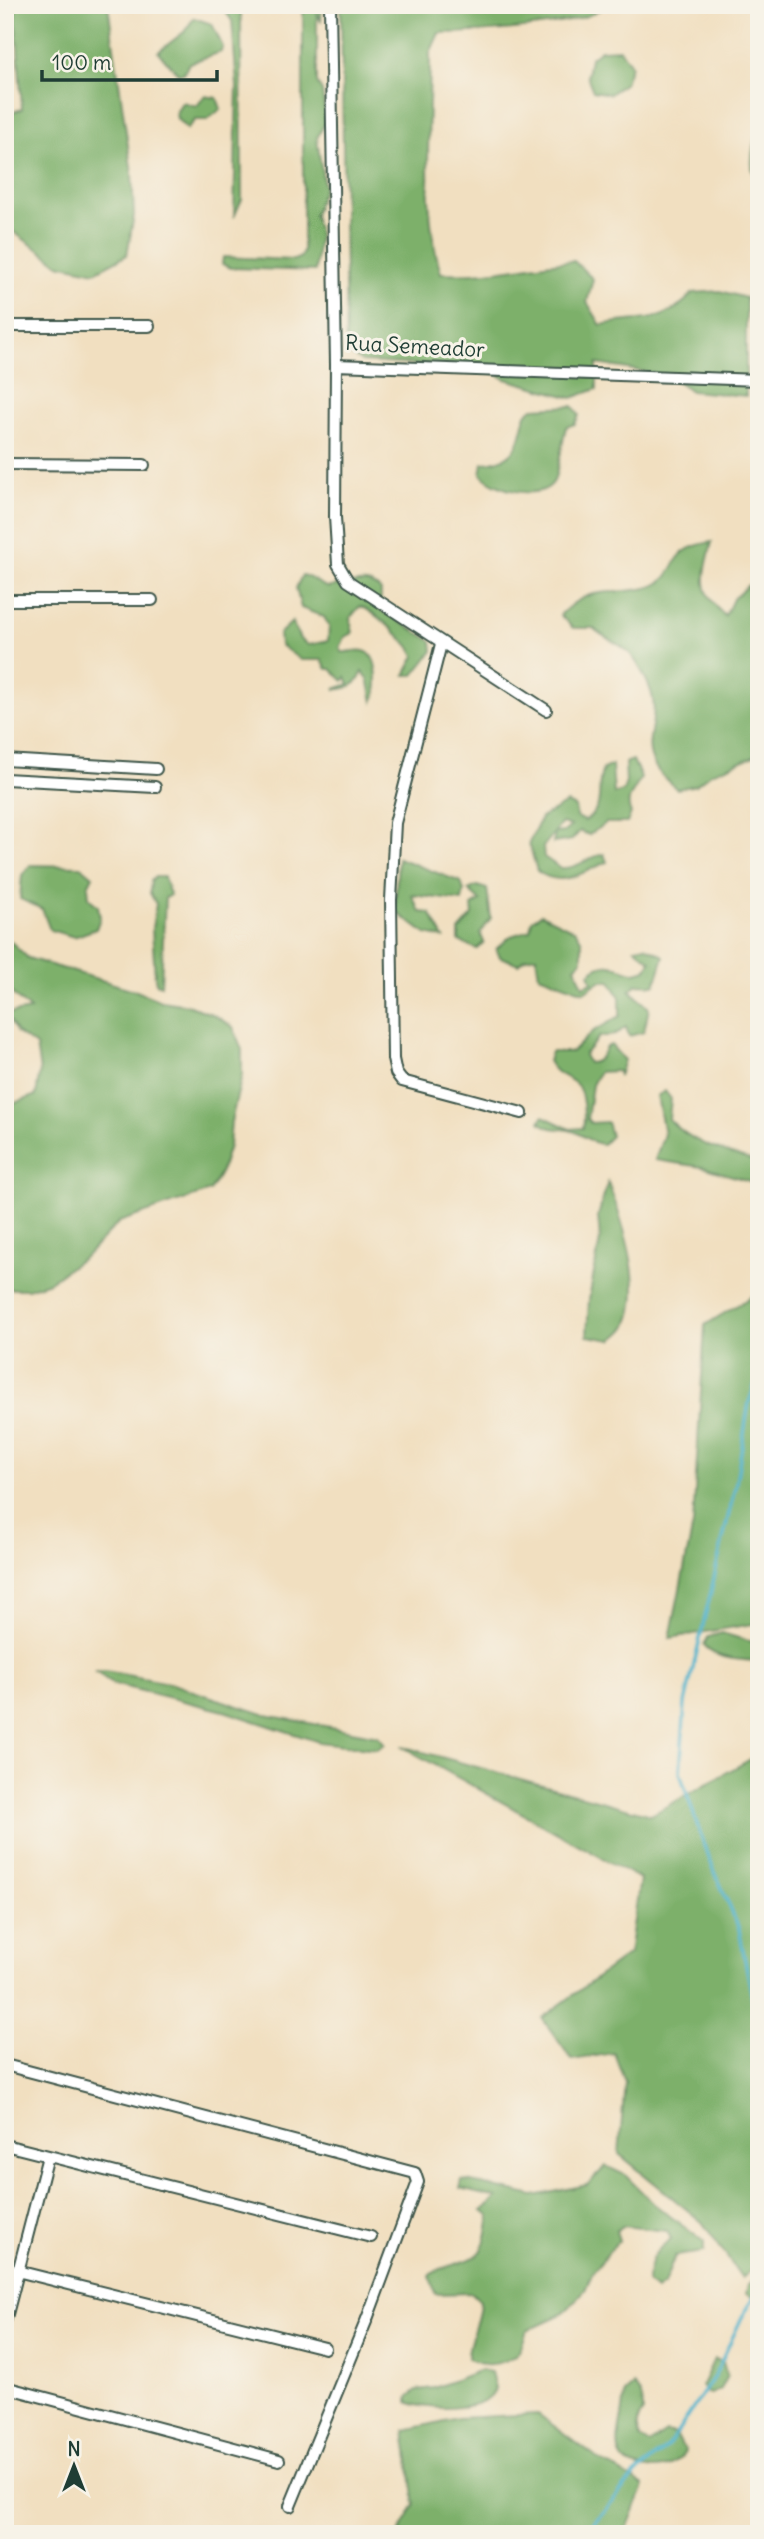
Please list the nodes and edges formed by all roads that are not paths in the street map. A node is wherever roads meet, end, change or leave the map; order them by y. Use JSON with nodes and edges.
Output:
{"nodes":[{"id":1,"x":331,"y":5,"type":"edge"},
{"id":2,"x":5,"y":326,"type":"edge"},
{"id":3,"x":149,"y":327,"type":"dead end"},
{"id":4,"x":335,"y":365,"type":"junction"},
{"id":5,"x":759,"y":380,"type":"edge"},
{"id":6,"x":5,"y":464,"type":"edge"},
{"id":7,"x":144,"y":465,"type":"dead end"},
{"id":8,"x":5,"y":600,"type":"edge"},
{"id":9,"x":152,"y":600,"type":"dead end"},
{"id":10,"x":442,"y":643,"type":"junction"},
{"id":11,"x":546,"y":710,"type":"dead end"},
{"id":12,"x":5,"y":760,"type":"edge"},
{"id":13,"x":156,"y":769,"type":"dead end"},
{"id":14,"x":5,"y":779,"type":"edge"},
{"id":15,"x":155,"y":787,"type":"dead end"},
{"id":16,"x":522,"y":1114,"type":"dead end"},
{"id":17,"x":5,"y":2065,"type":"edge"},
{"id":18,"x":5,"y":2145,"type":"edge"},
{"id":19,"x":48,"y":2156,"type":"junction"},
{"id":20,"x":371,"y":2237,"type":"dead end"},
{"id":21,"x":5,"y":2268,"type":"edge"},
{"id":22,"x":19,"y":2270,"type":"junction"},
{"id":23,"x":5,"y":2322,"type":"edge"},
{"id":24,"x":325,"y":2348,"type":"dead end"},
{"id":25,"x":5,"y":2387,"type":"edge"},
{"id":26,"x":279,"y":2460,"type":"dead end"},
{"id":27,"x":290,"y":2506,"type":"dead end"}],
"edges":[{"from":1,"to":4,"type":"street","name":"Rua Semeador"},
{"from":2,"to":3,"type":"street"},
{"from":4,"to":5,"type":"street","name":"Rua Semeador"},
{"from":4,"to":10,"type":"street"},
{"from":6,"to":7,"type":"street"},
{"from":8,"to":9,"type":"street"},
{"from":10,"to":11,"type":"street"},
{"from":10,"to":16,"type":"street"},
{"from":12,"to":13,"type":"street"},
{"from":14,"to":15,"type":"street"},
{"from":17,"to":27,"type":"street"},
{"from":18,"to":19,"type":"street"},
{"from":19,"to":20,"type":"street"},
{"from":19,"to":22,"type":"street"},
{"from":21,"to":22,"type":"street"},
{"from":22,"to":23,"type":"street"},
{"from":22,"to":24,"type":"street"},
{"from":25,"to":26,"type":"street"}]}
